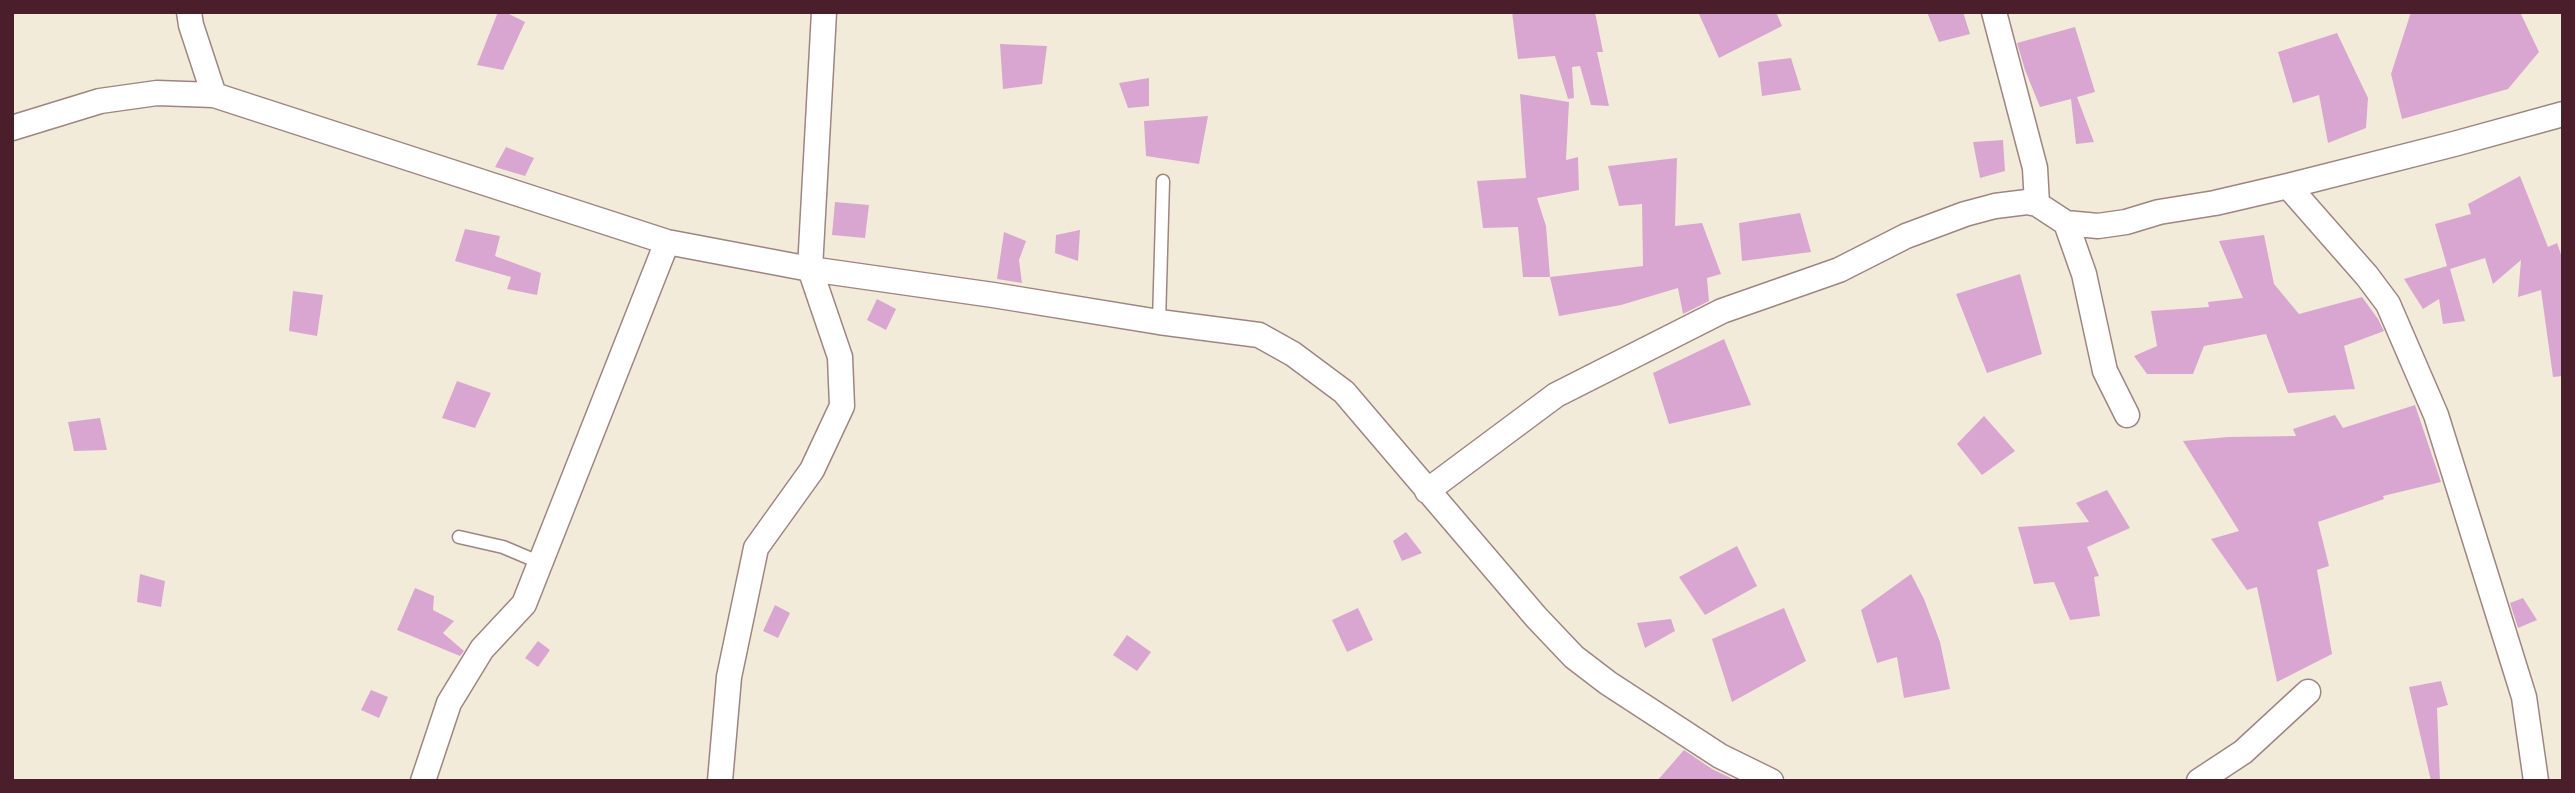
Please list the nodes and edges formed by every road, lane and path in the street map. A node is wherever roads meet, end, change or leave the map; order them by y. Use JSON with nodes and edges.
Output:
{"nodes":[{"id":1,"x":189,"y":12,"type":"edge"},
{"id":2,"x":824,"y":12,"type":"edge"},
{"id":3,"x":1994,"y":12,"type":"edge"},
{"id":4,"x":214,"y":95,"type":"junction"},
{"id":5,"x":2563,"y":114,"type":"edge"},
{"id":6,"x":12,"y":128,"type":"edge"},
{"id":7,"x":1163,"y":181,"type":"dead end"},
{"id":8,"x":2288,"y":186,"type":"junction"},
{"id":9,"x":2037,"y":204,"type":"junction"},
{"id":10,"x":2066,"y":223,"type":"junction"},
{"id":11,"x":667,"y":242,"type":"junction"},
{"id":12,"x":810,"y":269,"type":"junction"},
{"id":13,"x":1159,"y":323,"type":"junction"},
{"id":14,"x":2127,"y":415,"type":"dead end"},
{"id":15,"x":1427,"y":491,"type":"junction"},
{"id":16,"x":459,"y":537,"type":"dead end"},
{"id":17,"x":541,"y":563,"type":"junction"},
{"id":18,"x":2308,"y":692,"type":"dead end"},
{"id":19,"x":423,"y":781,"type":"edge"},
{"id":20,"x":720,"y":781,"type":"edge"},
{"id":21,"x":1771,"y":781,"type":"edge"},
{"id":22,"x":2199,"y":781,"type":"edge"},
{"id":23,"x":2536,"y":781,"type":"edge"}],
"edges":[{"from":1,"to":4,"type":"street"},
{"from":2,"to":12,"type":"street"},
{"from":3,"to":9,"type":"street"},
{"from":4,"to":6,"type":"street"},
{"from":4,"to":11,"type":"street"},
{"from":5,"to":8,"type":"street"},
{"from":7,"to":13,"type":"lane"},
{"from":8,"to":10,"type":"street"},
{"from":8,"to":23,"type":"street"},
{"from":9,"to":10,"type":"street"},
{"from":9,"to":15,"type":"street"},
{"from":10,"to":14,"type":"street"},
{"from":11,"to":12,"type":"street"},
{"from":11,"to":17,"type":"street"},
{"from":12,"to":13,"type":"street"},
{"from":12,"to":20,"type":"street"},
{"from":13,"to":15,"type":"street"},
{"from":15,"to":21,"type":"street"},
{"from":16,"to":17,"type":"lane"},
{"from":17,"to":19,"type":"street"},
{"from":18,"to":22,"type":"street"}]}
